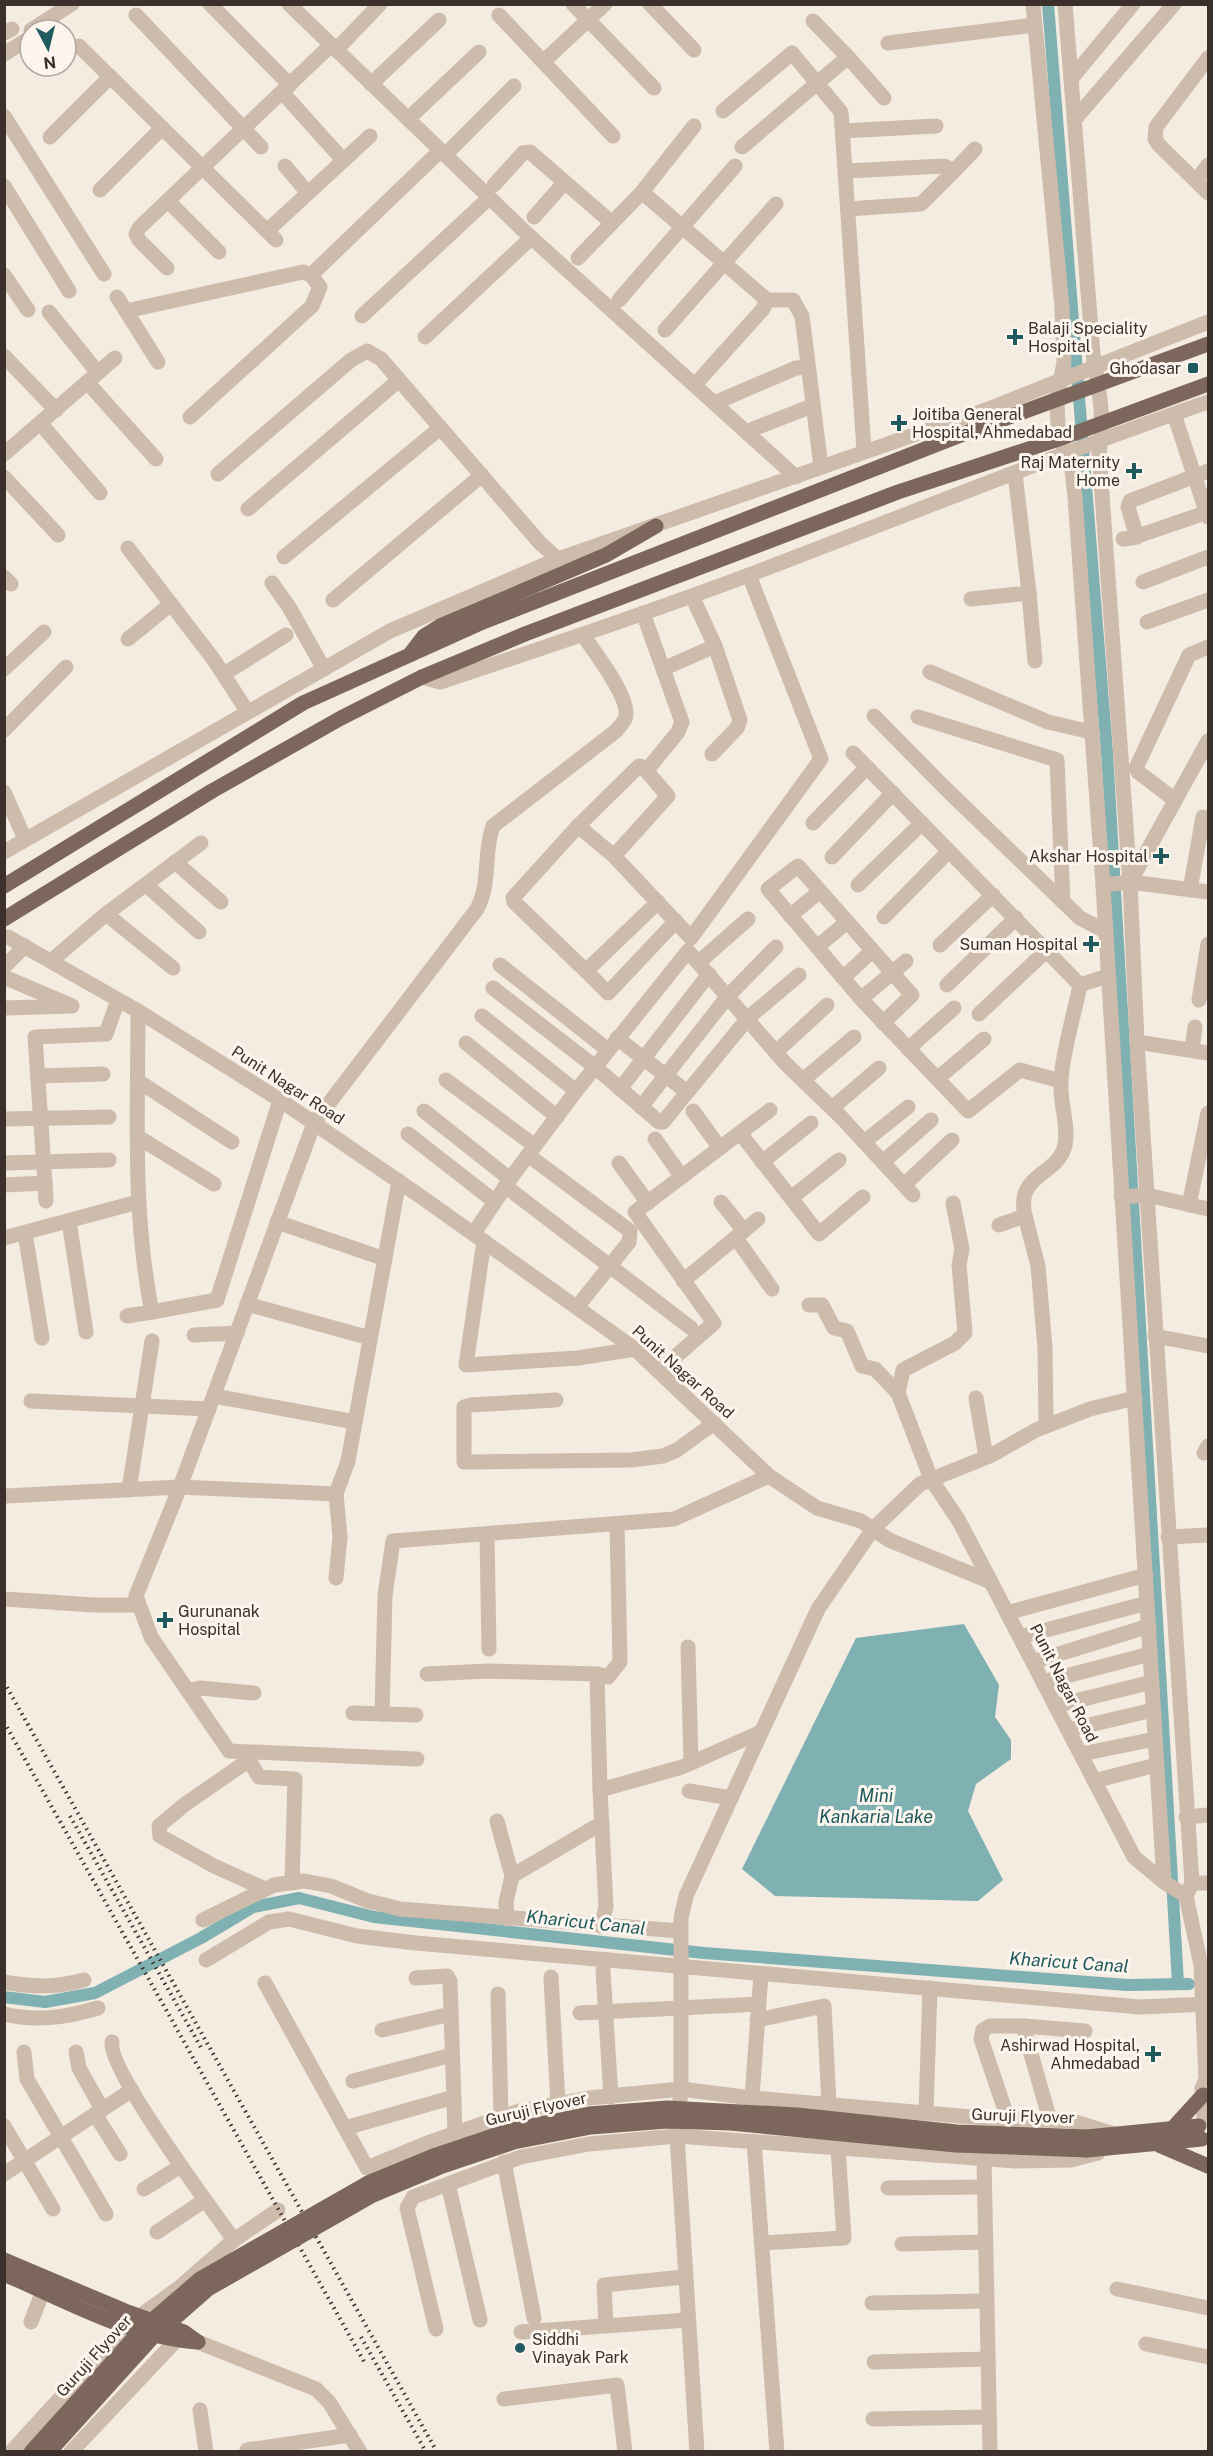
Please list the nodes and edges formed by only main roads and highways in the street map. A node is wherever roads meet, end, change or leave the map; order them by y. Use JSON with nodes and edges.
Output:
{"nodes":[{"id":1,"x":1209,"y":344,"type":"edge"},
{"id":2,"x":1209,"y":384,"type":"edge"},
{"id":3,"x":656,"y":526,"type":"road end"},
{"id":4,"x":409,"y":655,"type":"junction"},
{"id":5,"x":4,"y":886,"type":"edge"},
{"id":6,"x":4,"y":919,"type":"edge"},
{"id":7,"x":1206,"y":2085,"type":"edge"},
{"id":8,"x":1204,"y":2128,"type":"edge"},
{"id":9,"x":1171,"y":2130,"type":"junction"},
{"id":10,"x":1118,"y":2141,"type":"junction"},
{"id":11,"x":1087,"y":2143,"type":"junction"},
{"id":12,"x":1157,"y":2144,"type":"junction"},
{"id":13,"x":1209,"y":2166,"type":"edge"},
{"id":14,"x":4,"y":2260,"type":"edge"},
{"id":15,"x":4,"y":2274,"type":"edge"},
{"id":16,"x":180,"y":2336,"type":"junction"},
{"id":17,"x":198,"y":2342,"type":"road end"},
{"id":18,"x":30,"y":2451,"type":"edge"},
{"id":19,"x":49,"y":2451,"type":"edge"}],
"edges":[{"from":1,"to":4,"type":"main road"},
{"from":2,"to":6,"type":"main road"},
{"from":3,"to":4,"type":"main road"},
{"from":4,"to":5,"type":"main road"},
{"from":7,"to":9,"type":"main road"},
{"from":8,"to":9,"type":"main road"},
{"from":8,"to":12,"type":"main road"},
{"from":9,"to":10,"type":"main road"},
{"from":10,"to":11,"type":"main road","name":"Guruji Flyover"},
{"from":10,"to":12,"type":"main road"},
{"from":11,"to":18,"type":"main road","name":"Guruji Flyover","bridge":true},
{"from":11,"to":19,"type":"main road","name":"Guruji Flyover","bridge":true},
{"from":12,"to":13,"type":"main road"},
{"from":14,"to":16,"type":"main road"},
{"from":15,"to":16,"type":"main road"},
{"from":16,"to":17,"type":"main road"}]}
